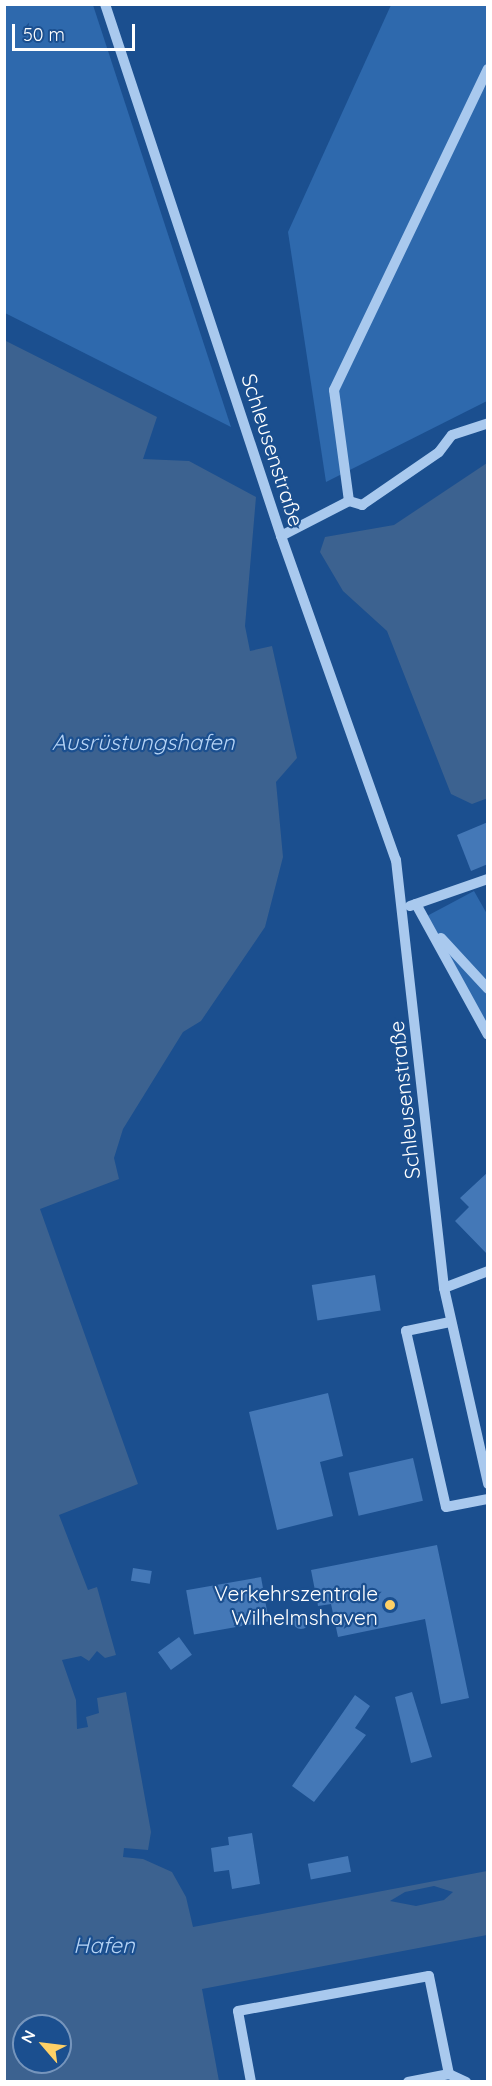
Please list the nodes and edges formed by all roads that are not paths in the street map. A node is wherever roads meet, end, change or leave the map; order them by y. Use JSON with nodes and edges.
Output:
{"nodes":[{"id":1,"x":105,"y":4,"type":"edge"},
{"id":2,"x":488,"y":69,"type":"edge"},
{"id":3,"x":488,"y":423,"type":"edge"},
{"id":4,"x":349,"y":501,"type":"junction"},
{"id":5,"x":281,"y":536,"type":"junction"},
{"id":6,"x":488,"y":879,"type":"edge"},
{"id":7,"x":416,"y":904,"type":"junction"},
{"id":8,"x":404,"y":908,"type":"junction"},
{"id":9,"x":428,"y":924,"type":"junction"},
{"id":10,"x":488,"y":989,"type":"edge"},
{"id":11,"x":488,"y":1035,"type":"edge"},
{"id":12,"x":488,"y":1271,"type":"edge"},
{"id":13,"x":444,"y":1288,"type":"junction"},
{"id":14,"x":450,"y":1322,"type":"junction"},
{"id":15,"x":488,"y":1484,"type":"edge"},
{"id":16,"x":488,"y":1500,"type":"edge"},
{"id":17,"x":449,"y":2074,"type":"junction"},
{"id":18,"x":251,"y":2082,"type":"edge"},
{"id":19,"x":408,"y":2082,"type":"edge"},
{"id":20,"x":466,"y":2082,"type":"edge"}],
"edges":[{"from":1,"to":5,"type":"street","name":"Schleusenstraße"},
{"from":2,"to":4,"type":"street"},
{"from":3,"to":4,"type":"street"},
{"from":4,"to":5,"type":"street"},
{"from":5,"to":8,"type":"street","name":"Schleusenstraße"},
{"from":6,"to":7,"type":"street"},
{"from":7,"to":8,"type":"street"},
{"from":7,"to":9,"type":"street"},
{"from":8,"to":13,"type":"street","name":"Schleusenstraße"},
{"from":9,"to":10,"type":"street"},
{"from":9,"to":11,"type":"street"},
{"from":12,"to":13,"type":"street"},
{"from":13,"to":14,"type":"street","name":"Schleusenstraße"},
{"from":14,"to":15,"type":"street","name":"Schleusenstraße"},
{"from":14,"to":16,"type":"street"},
{"from":17,"to":18,"type":"street"},
{"from":17,"to":19,"type":"street"},
{"from":17,"to":20,"type":"street"}]}
